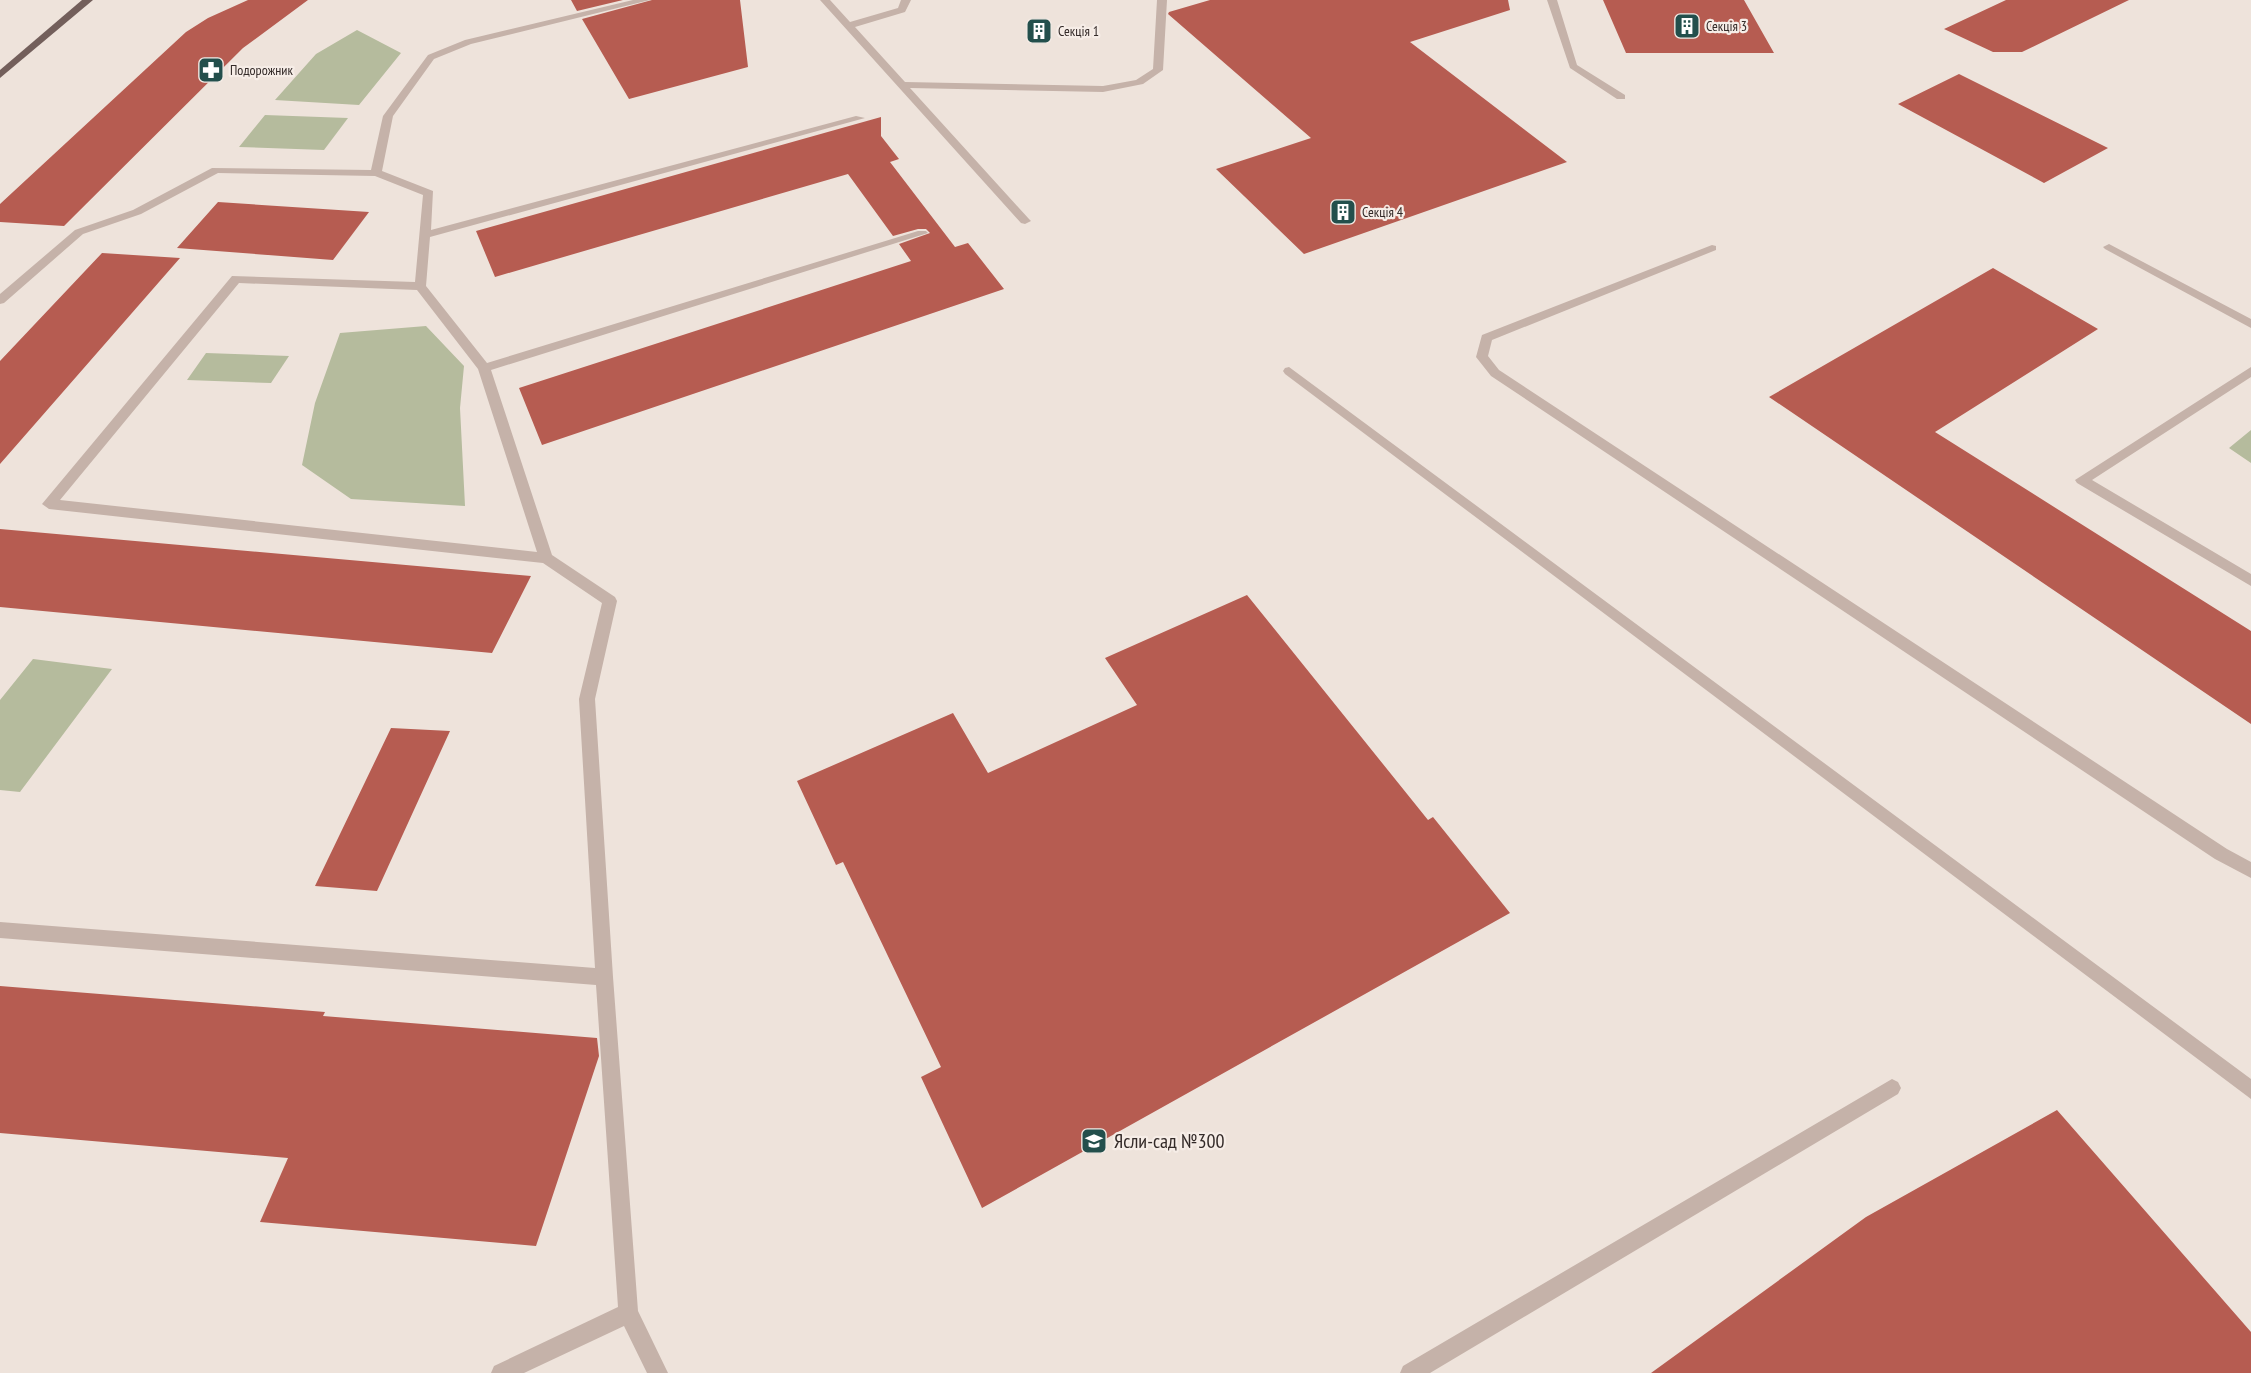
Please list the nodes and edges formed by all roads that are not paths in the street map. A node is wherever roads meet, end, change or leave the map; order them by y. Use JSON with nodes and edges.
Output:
{"nodes":[{"id":1,"x":88,"y":0,"type":"edge"},
{"id":2,"x":645,"y":0,"type":"edge"},
{"id":3,"x":825,"y":0,"type":"edge"},
{"id":4,"x":906,"y":0,"type":"edge"},
{"id":5,"x":1162,"y":0,"type":"edge"},
{"id":6,"x":1552,"y":0,"type":"edge"},
{"id":7,"x":848,"y":26,"type":"junction"},
{"id":8,"x":0,"y":75,"type":"edge"},
{"id":9,"x":902,"y":86,"type":"junction"},
{"id":10,"x":1621,"y":97,"type":"dead end"},
{"id":11,"x":860,"y":118,"type":"dead end"},
{"id":12,"x":376,"y":173,"type":"junction"},
{"id":13,"x":1025,"y":221,"type":"dead end"},
{"id":14,"x":922,"y":233,"type":"dead end"},
{"id":15,"x":425,"y":235,"type":"junction"},
{"id":16,"x":1712,"y":248,"type":"dead end"},
{"id":17,"x":2109,"y":248,"type":"dead end"},
{"id":18,"x":420,"y":286,"type":"junction"},
{"id":19,"x":0,"y":300,"type":"edge"},
{"id":20,"x":2251,"y":324,"type":"edge"},
{"id":21,"x":484,"y":368,"type":"junction"},
{"id":22,"x":1289,"y":371,"type":"dead end"},
{"id":23,"x":2251,"y":371,"type":"edge"},
{"id":24,"x":546,"y":558,"type":"junction"},
{"id":25,"x":2251,"y":581,"type":"edge"},
{"id":26,"x":2251,"y":871,"type":"edge"},
{"id":27,"x":0,"y":930,"type":"edge"},
{"id":28,"x":604,"y":977,"type":"junction"},
{"id":29,"x":1892,"y":1088,"type":"dead end"},
{"id":30,"x":2251,"y":1090,"type":"edge"},
{"id":31,"x":628,"y":1313,"type":"junction"},
{"id":32,"x":501,"y":1373,"type":"edge"},
{"id":33,"x":658,"y":1373,"type":"edge"},
{"id":34,"x":1410,"y":1373,"type":"edge"}],
"edges":[{"from":1,"to":8,"type":"main road"},
{"from":2,"to":12,"type":"street"},
{"from":3,"to":7,"type":"street"},
{"from":4,"to":7,"type":"street"},
{"from":5,"to":9,"type":"street"},
{"from":6,"to":10,"type":"street"},
{"from":7,"to":9,"type":"street"},
{"from":9,"to":13,"type":"street"},
{"from":11,"to":15,"type":"street"},
{"from":12,"to":15,"type":"street"},
{"from":12,"to":19,"type":"street"},
{"from":14,"to":21,"type":"street"},
{"from":15,"to":18,"type":"street"},
{"from":16,"to":26,"type":"street"},
{"from":17,"to":20,"type":"street"},
{"from":18,"to":21,"type":"street"},
{"from":18,"to":24,"type":"street"},
{"from":21,"to":24,"type":"street"},
{"from":22,"to":30,"type":"street"},
{"from":23,"to":25,"type":"street"},
{"from":24,"to":28,"type":"street"},
{"from":27,"to":28,"type":"street"},
{"from":28,"to":31,"type":"street"},
{"from":29,"to":34,"type":"street"},
{"from":31,"to":32,"type":"street"},
{"from":31,"to":33,"type":"street"}]}
